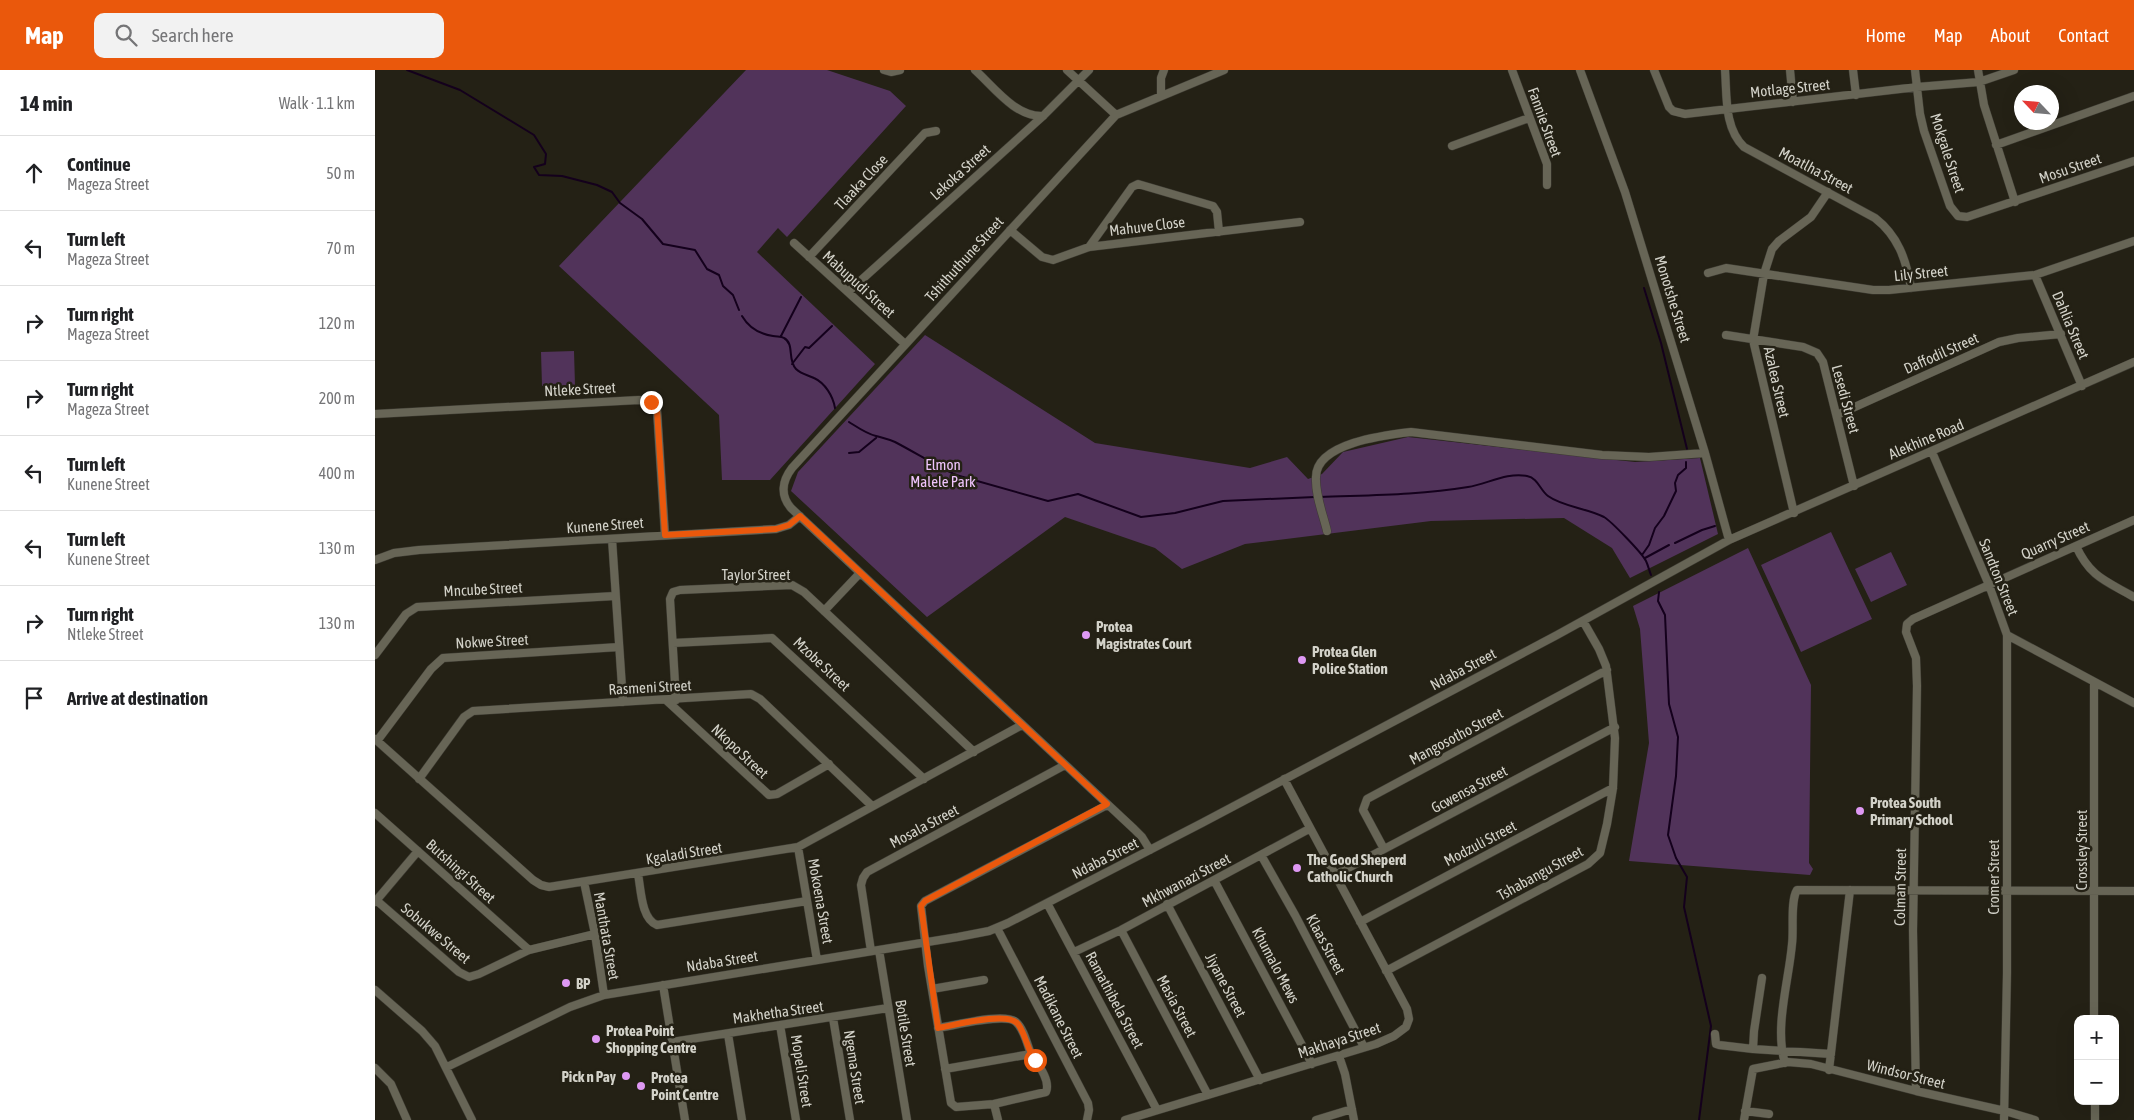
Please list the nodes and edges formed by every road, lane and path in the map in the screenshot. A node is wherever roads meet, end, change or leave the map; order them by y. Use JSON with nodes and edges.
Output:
{"nodes":[{"id":1,"x":884,"y":70,"type":"edge"},
{"id":2,"x":900,"y":70,"type":"edge"},
{"id":3,"x":975,"y":70,"type":"edge"},
{"id":4,"x":1067,"y":70,"type":"edge"},
{"id":5,"x":1089,"y":70,"type":"edge"},
{"id":6,"x":1164,"y":70,"type":"edge"},
{"id":7,"x":1224,"y":70,"type":"edge"},
{"id":8,"x":1512,"y":70,"type":"edge"},
{"id":9,"x":1580,"y":70,"type":"edge"},
{"id":10,"x":1654,"y":70,"type":"edge"},
{"id":11,"x":1725,"y":70,"type":"edge"},
{"id":12,"x":1790,"y":70,"type":"edge"},
{"id":13,"x":1853,"y":70,"type":"edge"},
{"id":14,"x":1915,"y":70,"type":"edge"},
{"id":15,"x":1978,"y":70,"type":"edge"},
{"id":16,"x":2013,"y":70,"type":"edge"},
{"id":17,"x":1214,"y":72,"type":"edge"},
{"id":18,"x":1079,"y":81,"type":"junction"},
{"id":19,"x":1979,"y":82,"type":"junction"},
{"id":20,"x":1917,"y":87,"type":"junction"},
{"id":21,"x":1161,"y":95,"type":"junction"},
{"id":22,"x":1856,"y":95,"type":"junction"},
{"id":23,"x":2134,"y":96,"type":"edge"},
{"id":24,"x":1793,"y":102,"type":"junction"},
{"id":25,"x":1729,"y":109,"type":"junction"},
{"id":26,"x":1116,"y":114,"type":"junction"},
{"id":27,"x":1043,"y":116,"type":"junction"},
{"id":28,"x":1529,"y":118,"type":"junction"},
{"id":29,"x":936,"y":131,"type":"dead end"},
{"id":30,"x":1996,"y":145,"type":"junction"},
{"id":31,"x":1452,"y":146,"type":"dead end"},
{"id":32,"x":2134,"y":161,"type":"edge"},
{"id":33,"x":1547,"y":185,"type":"dead end"},
{"id":34,"x":1828,"y":192,"type":"junction"},
{"id":35,"x":2015,"y":202,"type":"junction"},
{"id":36,"x":1955,"y":214,"type":"joint"},
{"id":37,"x":1300,"y":222,"type":"dead end"},
{"id":38,"x":1010,"y":230,"type":"junction"},
{"id":39,"x":1219,"y":232,"type":"junction"},
{"id":40,"x":2134,"y":241,"type":"edge"},
{"id":41,"x":794,"y":243,"type":"dead end"},
{"id":42,"x":1089,"y":247,"type":"junction"},
{"id":43,"x":809,"y":257,"type":"junction"},
{"id":44,"x":1708,"y":273,"type":"dead end"},
{"id":45,"x":1763,"y":274,"type":"junction"},
{"id":46,"x":2035,"y":275,"type":"junction"},
{"id":47,"x":1911,"y":288,"type":"junction"},
{"id":48,"x":848,"y":292,"type":"junction"},
{"id":49,"x":2061,"y":334,"type":"junction"},
{"id":50,"x":1726,"y":335,"type":"dead end"},
{"id":51,"x":1753,"y":340,"type":"junction"},
{"id":52,"x":905,"y":344,"type":"junction"},
{"id":53,"x":2134,"y":362,"type":"edge"},
{"id":54,"x":2082,"y":386,"type":"junction"},
{"id":55,"x":375,"y":414,"type":"edge"},
{"id":56,"x":1837,"y":415,"type":"junction"},
{"id":57,"x":1932,"y":452,"type":"junction"},
{"id":58,"x":1705,"y":453,"type":"junction"},
{"id":59,"x":1854,"y":486,"type":"junction"},
{"id":60,"x":1794,"y":513,"type":"junction"},
{"id":61,"x":800,"y":516,"type":"junction"},
{"id":62,"x":2134,"y":520,"type":"edge"},
{"id":63,"x":1327,"y":531,"type":"dead end"},
{"id":64,"x":665,"y":535,"type":"junction"},
{"id":65,"x":612,"y":539,"type":"junction"},
{"id":66,"x":1729,"y":540,"type":"junction"},
{"id":67,"x":2076,"y":546,"type":"junction"},
{"id":68,"x":375,"y":560,"type":"edge"},
{"id":69,"x":860,"y":573,"type":"junction"},
{"id":70,"x":1989,"y":585,"type":"junction"},
{"id":71,"x":615,"y":596,"type":"junction"},
{"id":72,"x":2134,"y":597,"type":"edge"},
{"id":73,"x":824,"y":611,"type":"junction"},
{"id":74,"x":1583,"y":621,"type":"junction"},
{"id":75,"x":1907,"y":624,"type":"joint"},
{"id":76,"x":2007,"y":635,"type":"junction"},
{"id":77,"x":673,"y":643,"type":"junction"},
{"id":78,"x":619,"y":647,"type":"junction"},
{"id":79,"x":375,"y":655,"type":"edge"},
{"id":80,"x":1607,"y":670,"type":"junction"},
{"id":81,"x":2094,"y":682,"type":"junction"},
{"id":82,"x":666,"y":700,"type":"junction"},
{"id":83,"x":676,"y":700,"type":"junction"},
{"id":84,"x":623,"y":702,"type":"junction"},
{"id":85,"x":2134,"y":703,"type":"edge"},
{"id":86,"x":1023,"y":725,"type":"junction"},
{"id":87,"x":1615,"y":727,"type":"junction"},
{"id":88,"x":376,"y":740,"type":"edge"},
{"id":89,"x":974,"y":752,"type":"junction"},
{"id":90,"x":829,"y":764,"type":"junction"},
{"id":91,"x":1065,"y":765,"type":"junction"},
{"id":92,"x":419,"y":779,"type":"junction"},
{"id":93,"x":924,"y":779,"type":"junction"},
{"id":94,"x":1284,"y":779,"type":"junction"},
{"id":95,"x":1613,"y":788,"type":"junction"},
{"id":96,"x":1107,"y":804,"type":"junction"},
{"id":97,"x":872,"y":806,"type":"junction"},
{"id":98,"x":375,"y":813,"type":"edge"},
{"id":99,"x":1309,"y":829,"type":"junction"},
{"id":100,"x":798,"y":847,"type":"junction"},
{"id":101,"x":1384,"y":849,"type":"junction"},
{"id":102,"x":1149,"y":850,"type":"junction"},
{"id":103,"x":418,"y":851,"type":"junction"},
{"id":104,"x":1261,"y":855,"type":"junction"},
{"id":105,"x":638,"y":874,"type":"junction"},
{"id":106,"x":1335,"y":875,"type":"junction"},
{"id":107,"x":1214,"y":880,"type":"junction"},
{"id":108,"x":584,"y":882,"type":"junction"},
{"id":109,"x":2007,"y":889,"type":"junction"},
{"id":110,"x":1850,"y":890,"type":"junction"},
{"id":111,"x":1914,"y":891,"type":"junction"},
{"id":112,"x":2094,"y":891,"type":"junction"},
{"id":113,"x":2134,"y":891,"type":"edge"},
{"id":114,"x":376,"y":901,"type":"edge"},
{"id":115,"x":807,"y":901,"type":"junction"},
{"id":116,"x":1047,"y":903,"type":"junction"},
{"id":117,"x":1167,"y":904,"type":"junction"},
{"id":118,"x":1360,"y":922,"type":"junction"},
{"id":119,"x":997,"y":928,"type":"junction"},
{"id":120,"x":1121,"y":930,"type":"junction"},
{"id":121,"x":595,"y":934,"type":"junction"},
{"id":122,"x":925,"y":942,"type":"junction"},
{"id":123,"x":529,"y":950,"type":"junction"},
{"id":124,"x":875,"y":951,"type":"junction"},
{"id":125,"x":1074,"y":952,"type":"junction"},
{"id":126,"x":817,"y":960,"type":"junction"},
{"id":127,"x":1386,"y":971,"type":"junction"},
{"id":128,"x":1762,"y":978,"type":"dead end"},
{"id":129,"x":984,"y":980,"type":"dead end"},
{"id":130,"x":663,"y":985,"type":"junction"},
{"id":131,"x":932,"y":989,"type":"junction"},
{"id":132,"x":375,"y":990,"type":"edge"},
{"id":133,"x":604,"y":994,"type":"junction"},
{"id":134,"x":889,"y":1008,"type":"junction"},
{"id":135,"x":2095,"y":1015,"type":"edge"},
{"id":136,"x":833,"y":1018,"type":"junction"},
{"id":137,"x":781,"y":1026,"type":"junction"},
{"id":138,"x":938,"y":1028,"type":"junction"},
{"id":139,"x":728,"y":1034,"type":"junction"},
{"id":140,"x":1715,"y":1034,"type":"dead end"},
{"id":141,"x":672,"y":1042,"type":"junction"},
{"id":142,"x":1365,"y":1047,"type":"junction"},
{"id":143,"x":1753,"y":1049,"type":"junction"},
{"id":144,"x":1781,"y":1050,"type":"junction"},
{"id":145,"x":1031,"y":1054,"type":"junction"},
{"id":146,"x":1831,"y":1054,"type":"junction"},
{"id":147,"x":1339,"y":1056,"type":"junction"},
{"id":148,"x":1785,"y":1063,"type":"junction"},
{"id":149,"x":1313,"y":1064,"type":"junction"},
{"id":150,"x":447,"y":1067,"type":"junction"},
{"id":151,"x":375,"y":1068,"type":"edge"},
{"id":152,"x":945,"y":1069,"type":"junction"},
{"id":153,"x":1829,"y":1070,"type":"junction"},
{"id":154,"x":1260,"y":1080,"type":"junction"},
{"id":155,"x":1916,"y":1092,"type":"junction"},
{"id":156,"x":1208,"y":1095,"type":"junction"},
{"id":157,"x":994,"y":1104,"type":"junction"},
{"id":158,"x":2095,"y":1105,"type":"edge"},
{"id":159,"x":1352,"y":1109,"type":"junction"},
{"id":160,"x":1157,"y":1110,"type":"junction"},
{"id":161,"x":1745,"y":1111,"type":"junction"},
{"id":162,"x":2005,"y":1111,"type":"junction"},
{"id":163,"x":1769,"y":1114,"type":"dead end"},
{"id":164,"x":407,"y":1120,"type":"edge"},
{"id":165,"x":472,"y":1120,"type":"edge"},
{"id":166,"x":685,"y":1120,"type":"edge"},
{"id":167,"x":742,"y":1120,"type":"edge"},
{"id":168,"x":796,"y":1120,"type":"edge"},
{"id":169,"x":850,"y":1120,"type":"edge"},
{"id":170,"x":907,"y":1120,"type":"edge"},
{"id":171,"x":998,"y":1120,"type":"edge"},
{"id":172,"x":1087,"y":1120,"type":"edge"},
{"id":173,"x":1125,"y":1120,"type":"edge"},
{"id":174,"x":1316,"y":1120,"type":"edge"},
{"id":175,"x":1354,"y":1120,"type":"edge"},
{"id":176,"x":1744,"y":1120,"type":"edge"},
{"id":177,"x":2004,"y":1120,"type":"edge"},
{"id":178,"x":2035,"y":1120,"type":"edge"},
{"id":179,"x":2095,"y":1120,"type":"edge"}],
"edges":[{"from":1,"to":2,"type":"street"},
{"from":3,"to":27,"type":"street"},
{"from":4,"to":18,"type":"street"},
{"from":5,"to":18,"type":"street","name":"Lekoka Street"},
{"from":6,"to":21,"type":"street"},
{"from":7,"to":17,"type":"street","name":"Tshithuthune Street"},
{"from":8,"to":28,"type":"street","name":"Fannie Street"},
{"from":9,"to":58,"type":"street","name":"Monotshe Street"},
{"from":10,"to":25,"type":"street","name":"Motlage Street"},
{"from":11,"to":25,"type":"street","name":"Moatlha Street"},
{"from":12,"to":24,"type":"street"},
{"from":13,"to":22,"type":"street"},
{"from":14,"to":20,"type":"street","name":"Mokgale Street"},
{"from":15,"to":19,"type":"street"},
{"from":16,"to":19,"type":"street","name":"Motlage Street"},
{"from":17,"to":21,"type":"street","name":"Tshithuthune Street"},
{"from":18,"to":26,"type":"street"},
{"from":18,"to":27,"type":"street","name":"Lekoka Street"},
{"from":19,"to":20,"type":"street","name":"Motlage Street"},
{"from":19,"to":30,"type":"street"},
{"from":20,"to":22,"type":"street","name":"Motlage Street"},
{"from":20,"to":36,"type":"street","name":"Mokgale Street"},
{"from":21,"to":26,"type":"street","name":"Tshithuthune Street"},
{"from":22,"to":24,"type":"street","name":"Motlage Street"},
{"from":23,"to":30,"type":"street"},
{"from":24,"to":25,"type":"street","name":"Motlage Street"},
{"from":25,"to":34,"type":"street","name":"Moatlha Street"},
{"from":26,"to":38,"type":"street","name":"Tshithuthune Street"},
{"from":27,"to":48,"type":"street","name":"Lekoka Street"},
{"from":28,"to":31,"type":"street"},
{"from":28,"to":33,"type":"street","name":"Fannie Street"},
{"from":29,"to":43,"type":"street","name":"Tlaaka Close"},
{"from":30,"to":35,"type":"street"},
{"from":32,"to":35,"type":"street","name":"Mosu Street"},
{"from":34,"to":45,"type":"street","name":"Azalea Street"},
{"from":34,"to":47,"type":"street","name":"Moatlha Street"},
{"from":35,"to":36,"type":"street","name":"Mosu Street"},
{"from":37,"to":39,"type":"street","name":"Mahuve Close"},
{"from":38,"to":42,"type":"street","name":"Mahuve Close"},
{"from":38,"to":52,"type":"street","name":"Tshithuthune Street"},
{"from":39,"to":42,"type":"street","name":"Mahuve Close"},
{"from":39,"to":42,"type":"street"},
{"from":40,"to":46,"type":"street","name":"Lily Street"},
{"from":41,"to":43,"type":"street","name":"Mabupudi Street"},
{"from":43,"to":48,"type":"street","name":"Mabupudi Street"},
{"from":44,"to":45,"type":"street","name":"Lily Street"},
{"from":45,"to":47,"type":"street","name":"Lily Street"},
{"from":45,"to":51,"type":"street","name":"Azalea Street"},
{"from":46,"to":47,"type":"street","name":"Lily Street"},
{"from":46,"to":49,"type":"street","name":"Dahlia Street"},
{"from":48,"to":52,"type":"street","name":"Mabupudi Street"},
{"from":49,"to":54,"type":"street","name":"Dahlia Street"},
{"from":49,"to":56,"type":"street","name":"Daffodil Street"},
{"from":50,"to":51,"type":"street","name":"Lesedi Street"},
{"from":51,"to":56,"type":"street","name":"Lesedi Street"},
{"from":51,"to":60,"type":"street","name":"Azalea Street"},
{"from":52,"to":61,"type":"street","name":"Tshithuthune Street"},
{"from":53,"to":54,"type":"street","name":"Alekhine Road"},
{"from":54,"to":57,"type":"street","name":"Alekhine Road"},
{"from":55,"to":64,"type":"street","name":"Ntleke Street"},
{"from":56,"to":59,"type":"street","name":"Lesedi Street"},
{"from":57,"to":59,"type":"street","name":"Alekhine Road"},
{"from":57,"to":70,"type":"street","name":"Sandton Street"},
{"from":58,"to":63,"type":"street"},
{"from":58,"to":66,"type":"street","name":"Monotshe Street"},
{"from":59,"to":60,"type":"street","name":"Alekhine Road"},
{"from":60,"to":66,"type":"street","name":"Alekhine Road"},
{"from":61,"to":64,"type":"street","name":"Kunene Street"},
{"from":61,"to":69,"type":"street"},
{"from":62,"to":67,"type":"street","name":"Quarry Street"},
{"from":64,"to":65,"type":"street","name":"Kunene Street"},
{"from":65,"to":68,"type":"street","name":"Kunene Street"},
{"from":65,"to":71,"type":"street"},
{"from":66,"to":74,"type":"street","name":"Ndaba Street"},
{"from":67,"to":70,"type":"street","name":"Quarry Street"},
{"from":67,"to":72,"type":"street"},
{"from":69,"to":73,"type":"street"},
{"from":69,"to":86,"type":"street"},
{"from":70,"to":75,"type":"street","name":"Quarry Street"},
{"from":70,"to":76,"type":"street","name":"Sandton Street"},
{"from":71,"to":78,"type":"street"},
{"from":71,"to":79,"type":"street","name":"Mncube Street"},
{"from":73,"to":77,"type":"street","name":"Taylor Street"},
{"from":73,"to":89,"type":"street","name":"Taylor Street"},
{"from":74,"to":80,"type":"street","name":"Tshabangu Street"},
{"from":74,"to":94,"type":"street","name":"Ndaba Street"},
{"from":75,"to":111,"type":"street","name":"Colman Street"},
{"from":76,"to":81,"type":"street","name":"Sandton Street"},
{"from":76,"to":109,"type":"street","name":"Cromer Street"},
{"from":77,"to":83,"type":"street","name":"Taylor Street"},
{"from":77,"to":93,"type":"street","name":"Mzobe Street"},
{"from":78,"to":84,"type":"street"},
{"from":78,"to":88,"type":"street","name":"Nokwe Street"},
{"from":80,"to":87,"type":"street","name":"Tshabangu Street"},
{"from":80,"to":101,"type":"street","name":"Mangosotho Street"},
{"from":81,"to":85,"type":"street","name":"Sandton Street"},
{"from":81,"to":112,"type":"street","name":"Crossley Street"},
{"from":82,"to":83,"type":"street","name":"Rasmeni Street"},
{"from":82,"to":84,"type":"street","name":"Rasmeni Street"},
{"from":82,"to":90,"type":"street","name":"Nkopo Street"},
{"from":83,"to":90,"type":"street","name":"Rasmeni Street"},
{"from":84,"to":92,"type":"street","name":"Rasmeni Street"},
{"from":86,"to":89,"type":"street","name":"Kgaladi Street"},
{"from":86,"to":91,"type":"street"},
{"from":87,"to":95,"type":"street","name":"Tshabangu Street"},
{"from":87,"to":101,"type":"street","name":"Gcwensa Street"},
{"from":88,"to":92,"type":"street","name":"Kgaladi Street"},
{"from":89,"to":93,"type":"street","name":"Kgaladi Street"},
{"from":90,"to":97,"type":"street","name":"Rasmeni Street"},
{"from":91,"to":96,"type":"street"},
{"from":91,"to":124,"type":"street","name":"Mosala Street"},
{"from":92,"to":108,"type":"street","name":"Kgaladi Street"},
{"from":93,"to":97,"type":"street","name":"Kgaladi Street"},
{"from":94,"to":99,"type":"street","name":"Makhaya Street"},
{"from":94,"to":102,"type":"street","name":"Ndaba Street"},
{"from":95,"to":118,"type":"street","name":"Modzuli Street"},
{"from":95,"to":127,"type":"street","name":"Tshabangu Street"},
{"from":96,"to":102,"type":"street"},
{"from":96,"to":122,"type":"street"},
{"from":97,"to":100,"type":"street","name":"Kgaladi Street"},
{"from":98,"to":103,"type":"street","name":"Butshingi Street"},
{"from":99,"to":104,"type":"street","name":"Mkhwanazi Street"},
{"from":99,"to":106,"type":"street","name":"Makhaya Street"},
{"from":100,"to":105,"type":"street","name":"Kgaladi Street"},
{"from":100,"to":115,"type":"street","name":"Mokoena Street"},
{"from":101,"to":106,"type":"street","name":"Gcwensa Street"},
{"from":102,"to":116,"type":"street","name":"Ndaba Street"},
{"from":103,"to":114,"type":"street"},
{"from":103,"to":123,"type":"street","name":"Butshingi Street"},
{"from":104,"to":107,"type":"street","name":"Mkhwanazi Street"},
{"from":104,"to":142,"type":"street","name":"Klaas Street"},
{"from":105,"to":108,"type":"street","name":"Kgaladi Street"},
{"from":105,"to":115,"type":"street"},
{"from":106,"to":118,"type":"street","name":"Makhaya Street"},
{"from":107,"to":117,"type":"street","name":"Mkhwanazi Street"},
{"from":107,"to":149,"type":"street","name":"Khumalo Mews"},
{"from":108,"to":121,"type":"street","name":"Manthata Street"},
{"from":109,"to":111,"type":"street"},
{"from":109,"to":112,"type":"street"},
{"from":109,"to":162,"type":"street","name":"Cromer Street"},
{"from":110,"to":111,"type":"street"},
{"from":110,"to":144,"type":"street"},
{"from":110,"to":146,"type":"street"},
{"from":111,"to":155,"type":"street","name":"Colman Street"},
{"from":112,"to":113,"type":"street"},
{"from":112,"to":135,"type":"street","name":"Crossley Street"},
{"from":114,"to":123,"type":"street","name":"Sobukwe Street"},
{"from":115,"to":126,"type":"street","name":"Mokoena Street"},
{"from":116,"to":119,"type":"street","name":"Ndaba Street"},
{"from":116,"to":125,"type":"street","name":"Ramathibela Street"},
{"from":117,"to":120,"type":"street","name":"Mkhwanazi Street"},
{"from":117,"to":154,"type":"street","name":"Jiyane Street"},
{"from":118,"to":127,"type":"street","name":"Makhaya Street"},
{"from":119,"to":122,"type":"street","name":"Ndaba Street"},
{"from":119,"to":172,"type":"street","name":"Madikane Street"},
{"from":120,"to":125,"type":"street","name":"Mkhwanazi Street"},
{"from":120,"to":156,"type":"street","name":"Masia Street"},
{"from":121,"to":123,"type":"street","name":"Sobukwe Street"},
{"from":121,"to":133,"type":"street","name":"Manthata Street"},
{"from":122,"to":124,"type":"street","name":"Ndaba Street"},
{"from":122,"to":131,"type":"street"},
{"from":124,"to":126,"type":"street","name":"Ndaba Street"},
{"from":124,"to":134,"type":"street","name":"Botile Street"},
{"from":125,"to":160,"type":"street","name":"Ramathibela Street"},
{"from":126,"to":130,"type":"street","name":"Ndaba Street"},
{"from":127,"to":142,"type":"street","name":"Makhaya Street"},
{"from":128,"to":143,"type":"street"},
{"from":129,"to":131,"type":"street"},
{"from":130,"to":133,"type":"street","name":"Ndaba Street"},
{"from":130,"to":141,"type":"street"},
{"from":131,"to":138,"type":"street"},
{"from":132,"to":150,"type":"street"},
{"from":133,"to":150,"type":"street","name":"Ndaba Street"},
{"from":134,"to":136,"type":"street","name":"Makhetha Street"},
{"from":134,"to":170,"type":"street","name":"Botile Street"},
{"from":136,"to":137,"type":"street","name":"Makhetha Street"},
{"from":136,"to":169,"type":"street","name":"Ngema Street"},
{"from":137,"to":139,"type":"street","name":"Makhetha Street"},
{"from":137,"to":168,"type":"street","name":"Mopeli Street"},
{"from":138,"to":145,"type":"street"},
{"from":138,"to":152,"type":"street"},
{"from":139,"to":141,"type":"street","name":"Makhetha Street"},
{"from":139,"to":167,"type":"street"},
{"from":140,"to":143,"type":"street"},
{"from":141,"to":166,"type":"street"},
{"from":142,"to":147,"type":"street","name":"Makhaya Street"},
{"from":143,"to":144,"type":"street"},
{"from":144,"to":146,"type":"street"},
{"from":144,"to":148,"type":"street"},
{"from":145,"to":152,"type":"street"},
{"from":145,"to":157,"type":"street"},
{"from":146,"to":153,"type":"street"},
{"from":147,"to":149,"type":"street","name":"Makhaya Street"},
{"from":147,"to":159,"type":"street"},
{"from":148,"to":153,"type":"street","name":"Windsor Street"},
{"from":148,"to":161,"type":"street","name":"Windsor Street"},
{"from":149,"to":154,"type":"street","name":"Makhaya Street"},
{"from":150,"to":165,"type":"street"},
{"from":151,"to":164,"type":"street"},
{"from":152,"to":157,"type":"street"},
{"from":153,"to":155,"type":"street","name":"Windsor Street"},
{"from":154,"to":156,"type":"street","name":"Makhaya Street"},
{"from":155,"to":162,"type":"street","name":"Windsor Street"},
{"from":156,"to":160,"type":"street","name":"Makhaya Street"},
{"from":157,"to":171,"type":"street"},
{"from":158,"to":179,"type":"street"},
{"from":159,"to":174,"type":"street"},
{"from":159,"to":175,"type":"street"},
{"from":160,"to":173,"type":"street","name":"Makhaya Street"},
{"from":161,"to":163,"type":"street"},
{"from":161,"to":176,"type":"street"},
{"from":162,"to":177,"type":"street","name":"Cromer Street"},
{"from":162,"to":178,"type":"street","name":"Windsor Street"}]}
